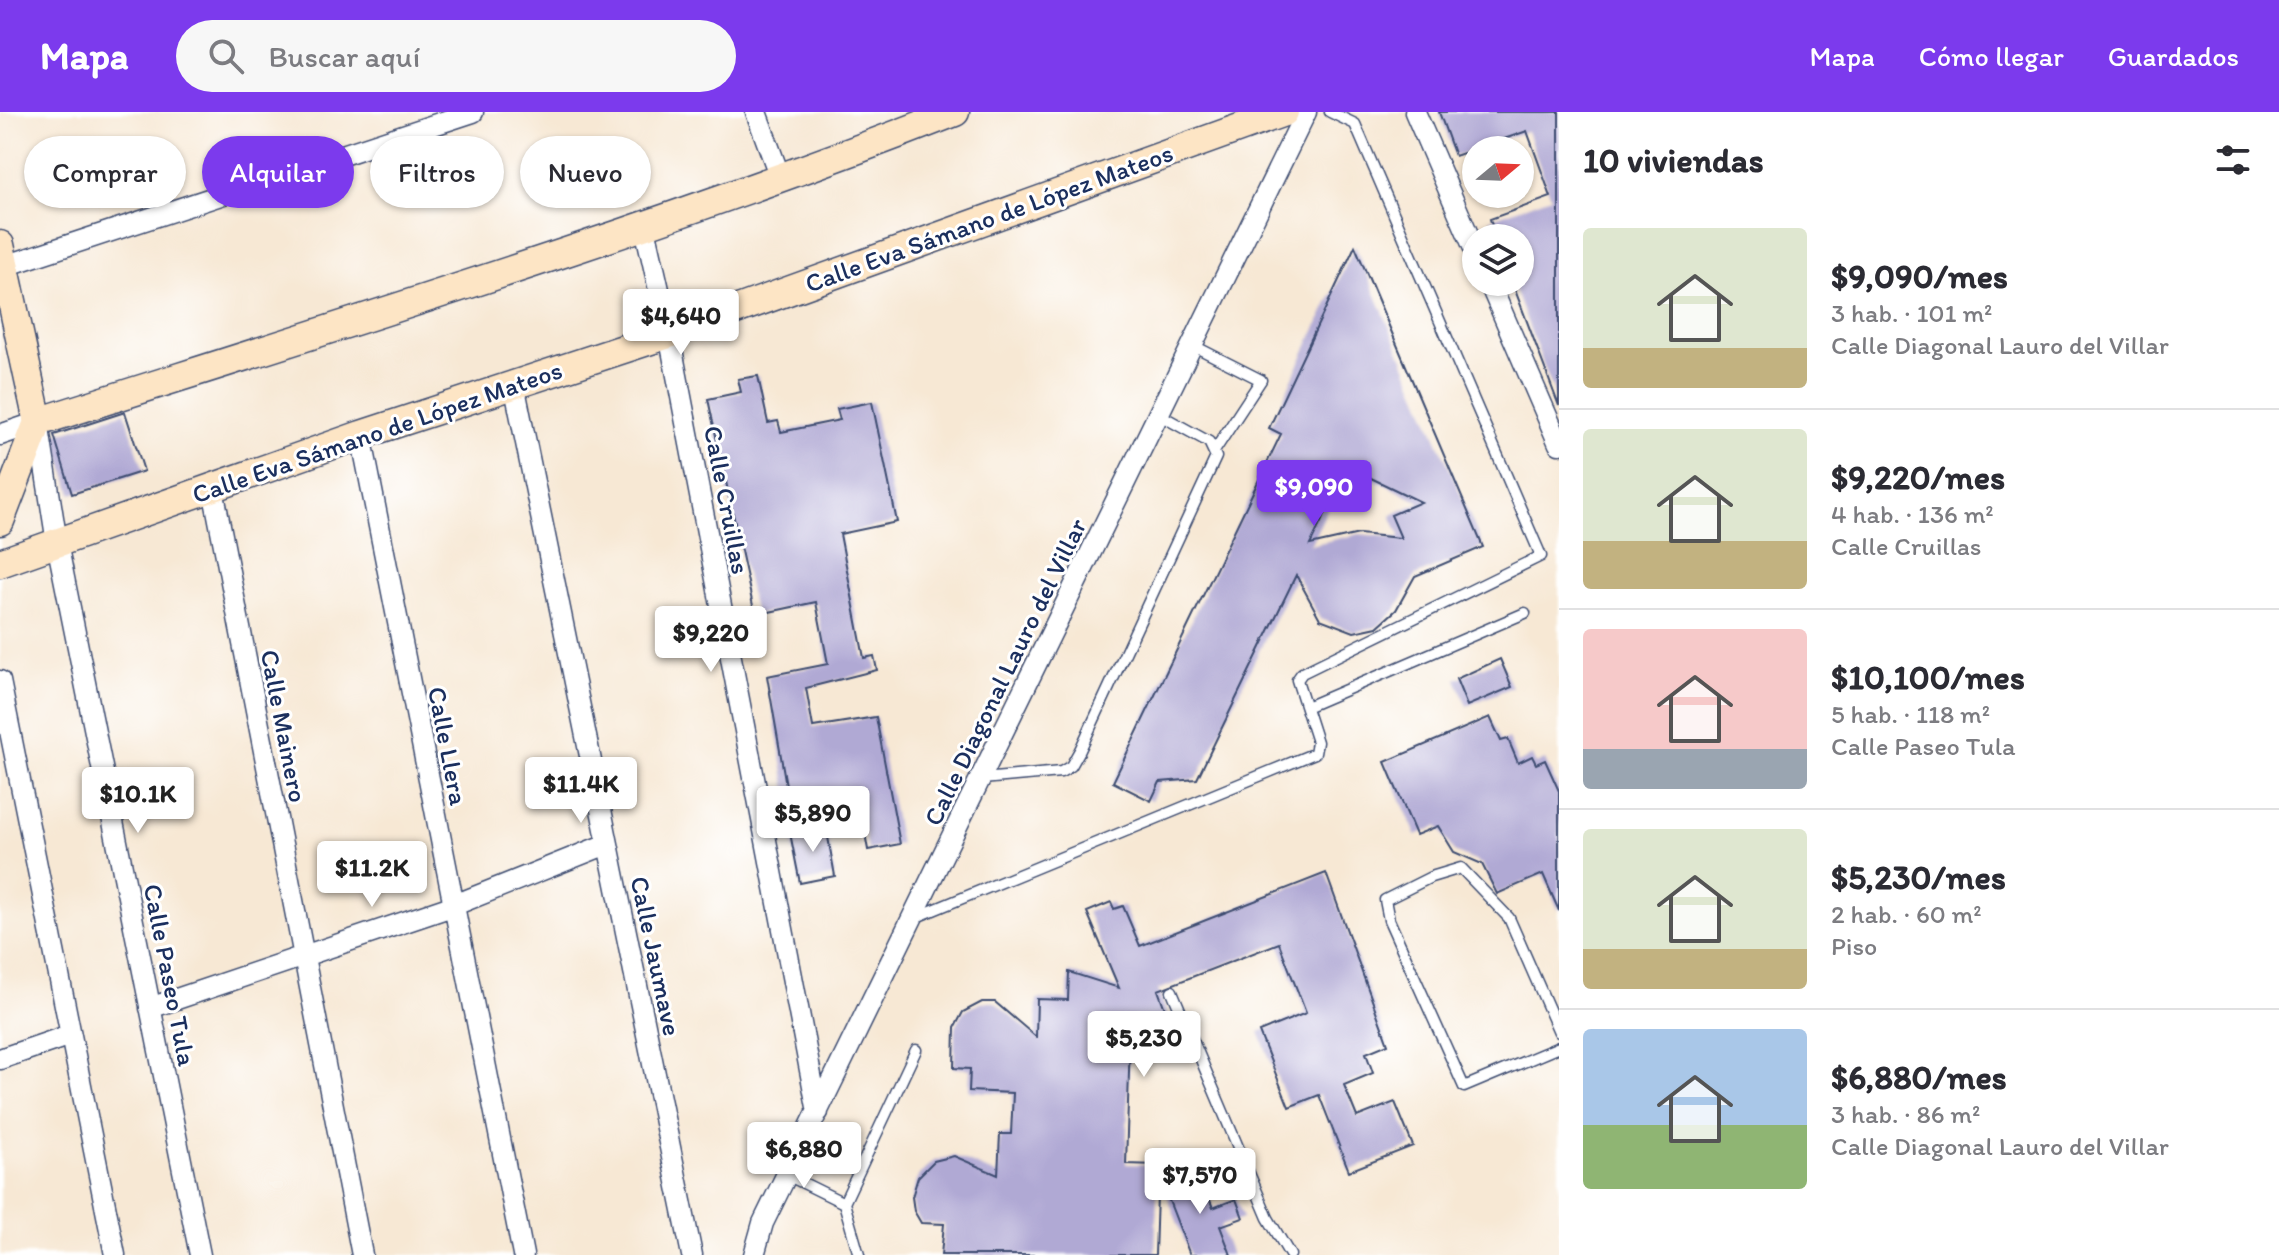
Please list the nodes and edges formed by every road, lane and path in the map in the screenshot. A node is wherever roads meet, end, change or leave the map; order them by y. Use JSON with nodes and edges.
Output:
{"nodes":[{"id":1,"x":473,"y":112,"type":"edge"},
{"id":2,"x":756,"y":112,"type":"edge"},
{"id":3,"x":955,"y":112,"type":"edge"},
{"id":4,"x":1284,"y":112,"type":"edge"},
{"id":5,"x":1306,"y":112,"type":"edge"},
{"id":6,"x":1330,"y":112,"type":"edge"},
{"id":7,"x":1415,"y":112,"type":"edge"},
{"id":8,"x":1253,"y":117,"type":"edge"},
{"id":9,"x":781,"y":180,"type":"junction"},
{"id":10,"x":1463,"y":224,"type":"edge"},
{"id":11,"x":645,"y":228,"type":"junction"},
{"id":12,"x":3,"y":255,"type":"edge"},
{"id":13,"x":1495,"y":296,"type":"edge"},
{"id":14,"x":669,"y":334,"type":"junction"},
{"id":15,"x":1194,"y":346,"type":"junction"},
{"id":16,"x":514,"y":384,"type":"junction"},
{"id":17,"x":1160,"y":415,"type":"junction"},
{"id":18,"x":38,"y":422,"type":"junction"},
{"id":19,"x":0,"y":435,"type":"edge"},
{"id":20,"x":361,"y":435,"type":"junction"},
{"id":21,"x":1559,"y":444,"type":"edge"},
{"id":22,"x":1215,"y":450,"type":"junction"},
{"id":23,"x":213,"y":489,"type":"junction"},
{"id":24,"x":0,"y":521,"type":"edge"},
{"id":25,"x":57,"y":543,"type":"junction"},
{"id":26,"x":0,"y":563,"type":"edge"},
{"id":27,"x":1525,"y":613,"type":"dead end"},
{"id":28,"x":0,"y":681,"type":"edge"},
{"id":29,"x":1306,"y":707,"type":"junction"},
{"id":30,"x":982,"y":779,"type":"junction"},
{"id":31,"x":607,"y":844,"type":"junction"},
{"id":32,"x":452,"y":906,"type":"junction"},
{"id":33,"x":912,"y":919,"type":"junction"},
{"id":34,"x":301,"y":954,"type":"junction"},
{"id":35,"x":1172,"y":991,"type":"dead end"},
{"id":36,"x":150,"y":1008,"type":"junction"},
{"id":37,"x":1559,"y":1032,"type":"edge"},
{"id":38,"x":70,"y":1035,"type":"junction"},
{"id":39,"x":1559,"y":1047,"type":"edge"},
{"id":40,"x":916,"y":1050,"type":"dead end"},
{"id":41,"x":0,"y":1059,"type":"edge"},
{"id":42,"x":818,"y":1112,"type":"junction"},
{"id":43,"x":787,"y":1175,"type":"junction"},
{"id":44,"x":844,"y":1203,"type":"junction"},
{"id":45,"x":115,"y":1255,"type":"edge"},
{"id":46,"x":200,"y":1255,"type":"edge"},
{"id":47,"x":362,"y":1255,"type":"edge"},
{"id":48,"x":523,"y":1255,"type":"edge"},
{"id":49,"x":692,"y":1255,"type":"edge"},
{"id":50,"x":754,"y":1255,"type":"edge"},
{"id":51,"x":859,"y":1255,"type":"edge"},
{"id":52,"x":1290,"y":1255,"type":"edge"}],
"edges":[{"from":1,"to":12,"type":"street"},
{"from":2,"to":9,"type":"street"},
{"from":3,"to":9,"type":"main road"},
{"from":4,"to":8,"type":"main road","name":"Calle Eva Sámano de López Mateos"},
{"from":5,"to":15,"type":"street","name":"Calle Diagonal Lauro del Villar"},
{"from":6,"to":29,"type":"lane"},
{"from":7,"to":10,"type":"street"},
{"from":8,"to":14,"type":"main road","name":"Calle Eva Sámano de López Mateos"},
{"from":9,"to":11,"type":"main road"},
{"from":11,"to":14,"type":"street","name":"Calle Cruillas"},
{"from":11,"to":18,"type":"main road"},
{"from":12,"to":18,"type":"main road"},
{"from":13,"to":21,"type":"street"},
{"from":14,"to":16,"type":"main road","name":"Calle Eva Sámano de López Mateos"},
{"from":14,"to":42,"type":"street","name":"Calle Cruillas"},
{"from":15,"to":17,"type":"street","name":"Calle Diagonal Lauro del Villar"},
{"from":15,"to":22,"type":"lane"},
{"from":16,"to":20,"type":"main road","name":"Calle Eva Sámano de López Mateos"},
{"from":16,"to":31,"type":"street","name":"Calle Jaumave"},
{"from":17,"to":22,"type":"lane"},
{"from":17,"to":30,"type":"street","name":"Calle Diagonal Lauro del Villar"},
{"from":18,"to":19,"type":"street"},
{"from":18,"to":24,"type":"main road"},
{"from":18,"to":25,"type":"street","name":"Calle Paseo Tula"},
{"from":20,"to":23,"type":"main road","name":"Calle Eva Sámano de López Mateos"},
{"from":20,"to":32,"type":"street","name":"Calle Llera"},
{"from":22,"to":30,"type":"lane"},
{"from":23,"to":25,"type":"main road","name":"Calle Eva Sámano de López Mateos"},
{"from":23,"to":34,"type":"street","name":"Calle Mainero"},
{"from":25,"to":26,"type":"main road","name":"Calle Eva Sámano de López Mateos"},
{"from":25,"to":36,"type":"street","name":"Calle Paseo Tula"},
{"from":27,"to":29,"type":"lane"},
{"from":28,"to":38,"type":"street"},
{"from":29,"to":33,"type":"lane"},
{"from":30,"to":33,"type":"street","name":"Calle Diagonal Lauro del Villar"},
{"from":31,"to":32,"type":"street"},
{"from":31,"to":49,"type":"street","name":"Calle Jaumave"},
{"from":32,"to":34,"type":"street"},
{"from":32,"to":48,"type":"street","name":"Calle Llera"},
{"from":33,"to":42,"type":"street","name":"Calle Diagonal Lauro del Villar"},
{"from":34,"to":36,"type":"street"},
{"from":34,"to":47,"type":"street","name":"Calle Mainero"},
{"from":35,"to":52,"type":"lane"},
{"from":36,"to":46,"type":"street","name":"Calle Paseo Tula"},
{"from":37,"to":39,"type":"lane"},
{"from":38,"to":41,"type":"street"},
{"from":38,"to":45,"type":"street"},
{"from":40,"to":44,"type":"lane"},
{"from":42,"to":43,"type":"street","name":"Calle Diagonal Lauro del Villar"},
{"from":43,"to":44,"type":"lane"},
{"from":43,"to":50,"type":"street","name":"Calle Diagonal Lauro del Villar"},
{"from":44,"to":51,"type":"lane"}]}
